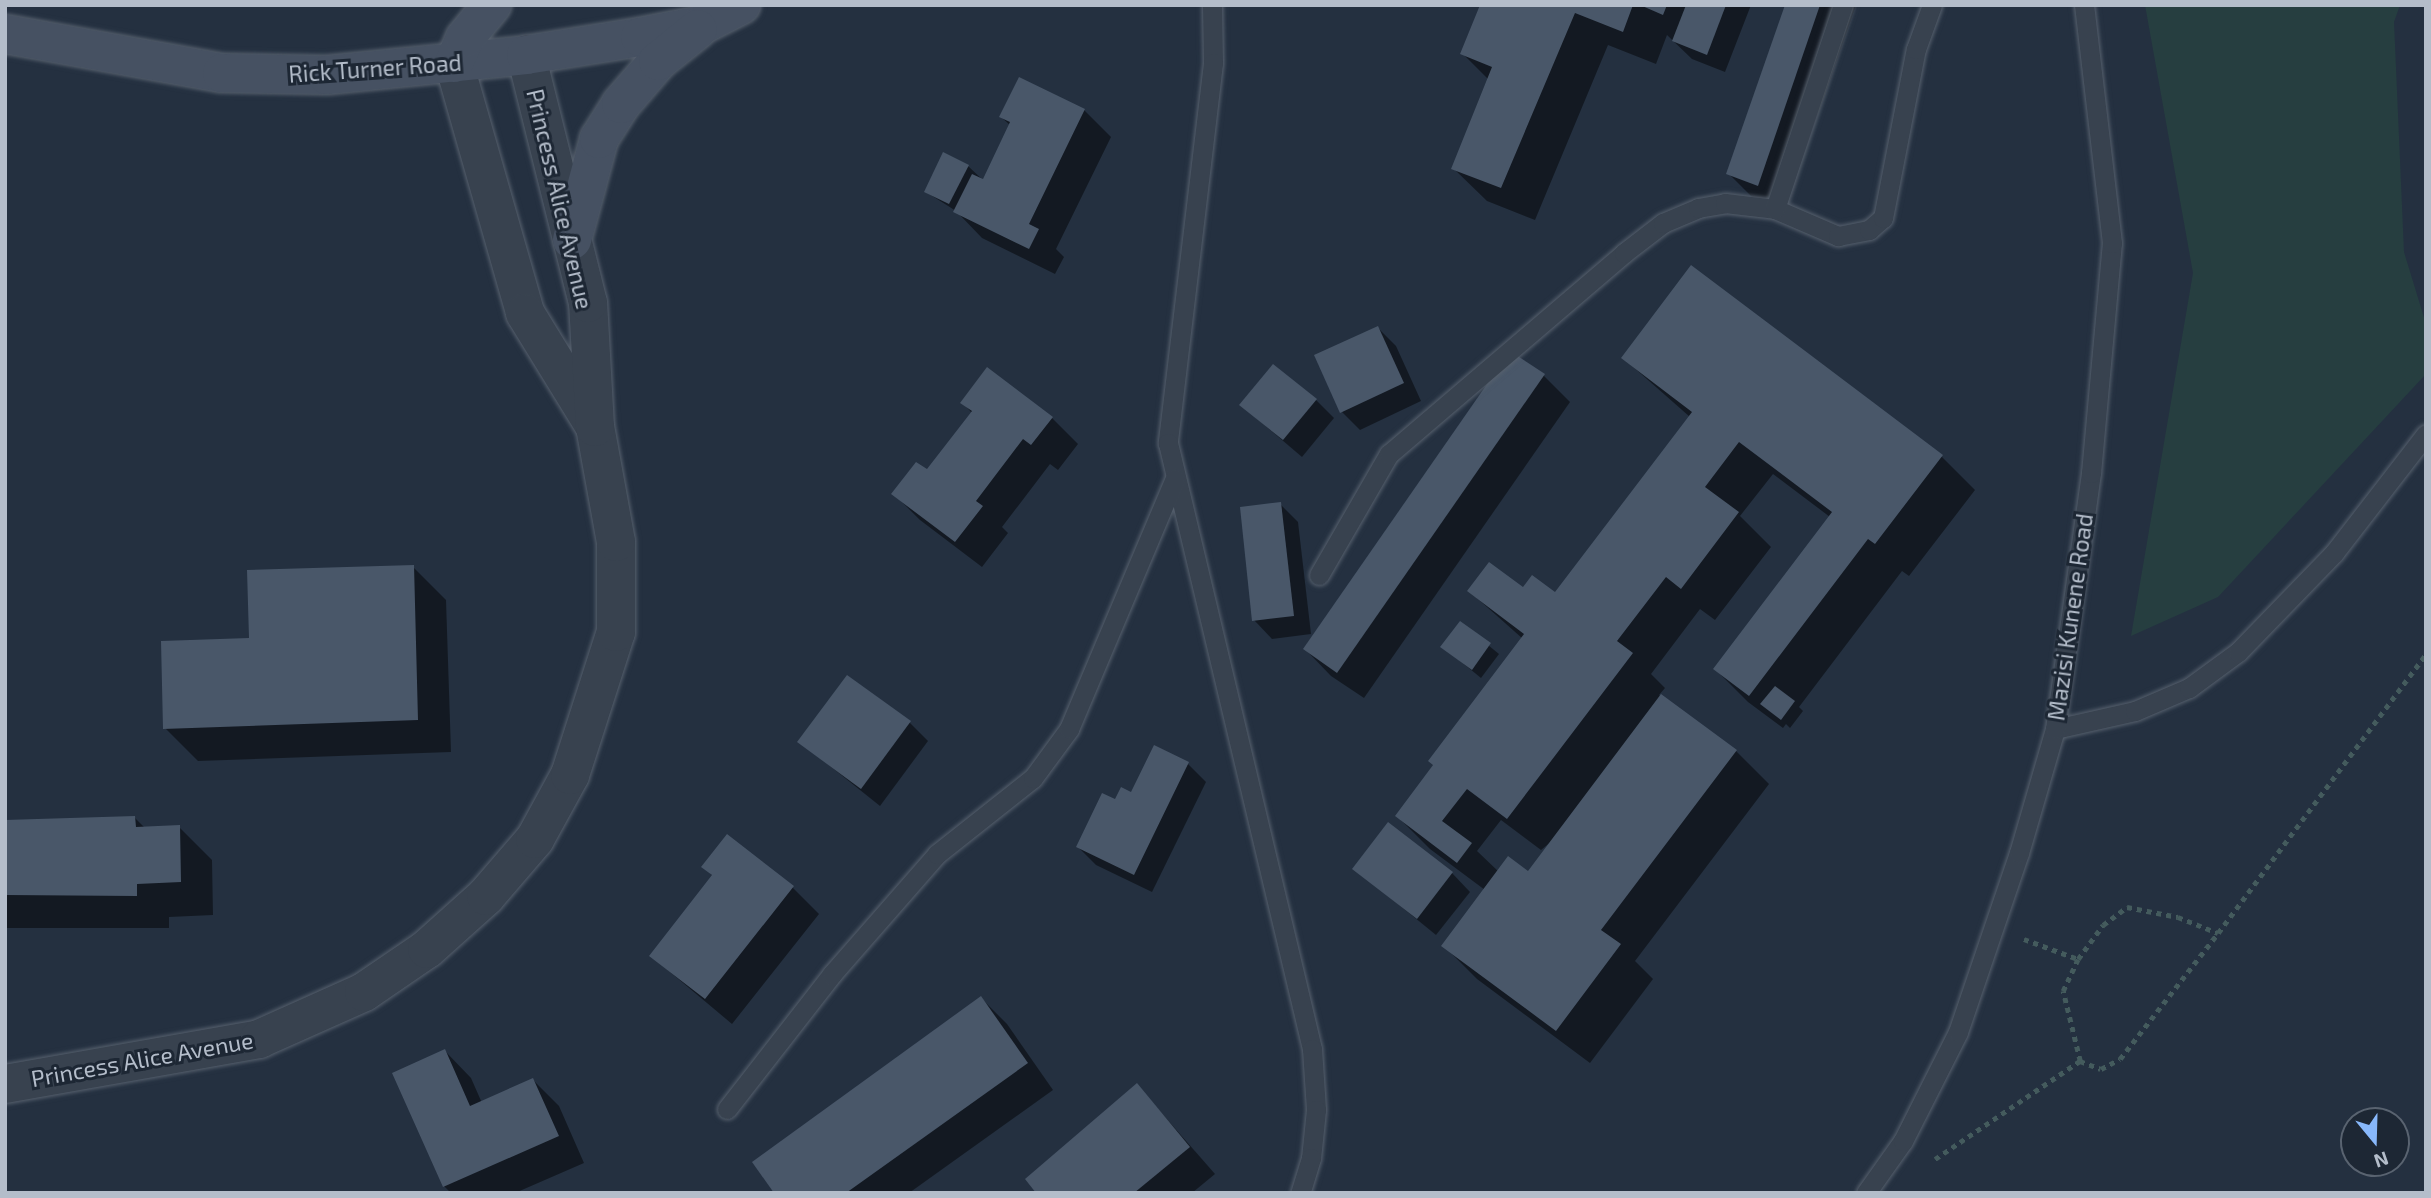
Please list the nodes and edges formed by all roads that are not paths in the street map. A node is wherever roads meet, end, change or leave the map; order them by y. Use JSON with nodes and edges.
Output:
{"nodes":[{"id":1,"x":492,"y":5,"type":"edge"},
{"id":2,"x":741,"y":5,"type":"edge"},
{"id":3,"x":1212,"y":5,"type":"edge"},
{"id":4,"x":1843,"y":5,"type":"edge"},
{"id":5,"x":1931,"y":5,"type":"edge"},
{"id":6,"x":2084,"y":5,"type":"edge"},
{"id":7,"x":702,"y":25,"type":"junction"},
{"id":8,"x":5,"y":34,"type":"edge"},
{"id":9,"x":526,"y":55,"type":"junction"},
{"id":10,"x":454,"y":64,"type":"junction"},
{"id":11,"x":1775,"y":209,"type":"junction"},
{"id":12,"x":572,"y":240,"type":"junction"},
{"id":13,"x":595,"y":427,"type":"junction"},
{"id":14,"x":2426,"y":434,"type":"edge"},
{"id":15,"x":1175,"y":478,"type":"junction"},
{"id":16,"x":1319,"y":575,"type":"dead end"},
{"id":17,"x":2055,"y":729,"type":"junction"},
{"id":18,"x":5,"y":1084,"type":"edge"},
{"id":19,"x":727,"y":1109,"type":"dead end"},
{"id":20,"x":1300,"y":1193,"type":"edge"},
{"id":21,"x":1866,"y":1193,"type":"edge"}],
"edges":[{"from":1,"to":9,"type":"main road"},
{"from":1,"to":10,"type":"main road"},
{"from":2,"to":7,"type":"main road","name":"Rick Turner Road"},
{"from":3,"to":15,"type":"lane"},
{"from":4,"to":11,"type":"lane"},
{"from":5,"to":11,"type":"lane"},
{"from":6,"to":17,"type":"lane","name":"Mazisi Kunene Road"},
{"from":7,"to":9,"type":"main road","name":"Rick Turner Road"},
{"from":7,"to":12,"type":"main road"},
{"from":8,"to":10,"type":"main road","name":"Rick Turner Road"},
{"from":9,"to":10,"type":"main road","name":"Rick Turner Road"},
{"from":9,"to":12,"type":"street","name":"Princess Alice Avenue"},
{"from":10,"to":13,"type":"street","name":"Princess Alice Avenue"},
{"from":11,"to":16,"type":"lane"},
{"from":12,"to":13,"type":"street","name":"Princess Alice Avenue"},
{"from":13,"to":18,"type":"street","name":"Princess Alice Avenue"},
{"from":14,"to":17,"type":"lane"},
{"from":15,"to":19,"type":"lane"},
{"from":15,"to":20,"type":"lane"},
{"from":17,"to":21,"type":"lane","name":"Mazisi Kunene Road"}]}
